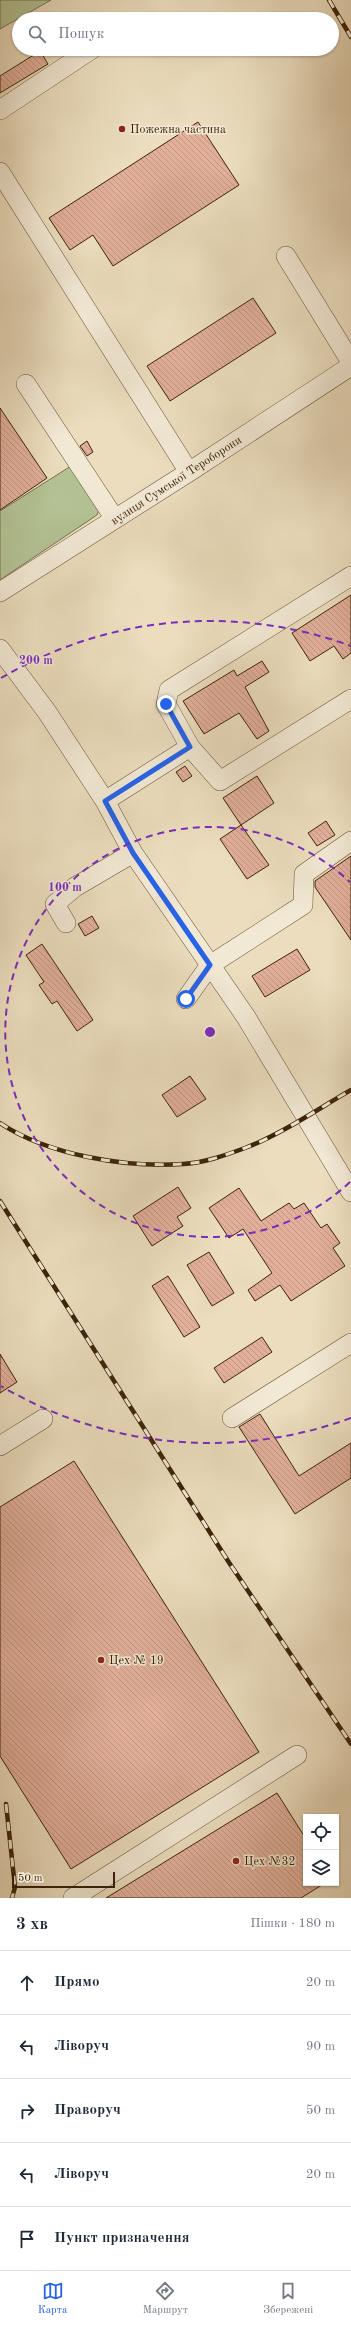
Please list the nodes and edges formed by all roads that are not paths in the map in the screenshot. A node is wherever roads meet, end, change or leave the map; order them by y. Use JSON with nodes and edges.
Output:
{"nodes":[{"id":1,"x":81,"y":56,"type":"edge"},
{"id":2,"x":0,"y":110,"type":"edge"},
{"id":3,"x":0,"y":172,"type":"edge"},
{"id":4,"x":286,"y":256,"type":"dead end"},
{"id":5,"x":351,"y":362,"type":"edge"},
{"id":6,"x":351,"y":366,"type":"edge"},
{"id":7,"x":26,"y":384,"type":"dead end"},
{"id":8,"x":189,"y":472,"type":"junction"},
{"id":9,"x":115,"y":519,"type":"junction"},
{"id":10,"x":351,"y":576,"type":"edge"},
{"id":11,"x":0,"y":592,"type":"edge"},
{"id":12,"x":0,"y":649,"type":"edge"},
{"id":13,"x":351,"y":699,"type":"edge"},
{"id":14,"x":190,"y":747,"type":"junction"},
{"id":15,"x":105,"y":801,"type":"junction"},
{"id":16,"x":351,"y":841,"type":"edge"},
{"id":17,"x":133,"y":853,"type":"junction"},
{"id":18,"x":66,"y":923,"type":"dead end"},
{"id":19,"x":210,"y":965,"type":"junction"},
{"id":20,"x":186,"y":999,"type":"dead end"},
{"id":21,"x":351,"y":1192,"type":"edge"},
{"id":22,"x":351,"y":1343,"type":"edge"},
{"id":23,"x":232,"y":1418,"type":"dead end"},
{"id":24,"x":43,"y":1420,"type":"dead end"},
{"id":25,"x":0,"y":1446,"type":"edge"},
{"id":26,"x":297,"y":1755,"type":"dead end"},
{"id":27,"x":73,"y":1898,"type":"edge"}],
"edges":[{"from":1,"to":2,"type":"street"},
{"from":3,"to":8,"type":"street"},
{"from":4,"to":5,"type":"street"},
{"from":6,"to":8,"type":"street","name":"вулиця Сумської Тероборони"},
{"from":7,"to":9,"type":"street"},
{"from":8,"to":9,"type":"street","name":"вулиця Сумської Тероборони"},
{"from":9,"to":11,"type":"street","name":"вулиця Сумської Тероборони"},
{"from":10,"to":14,"type":"street"},
{"from":12,"to":15,"type":"street"},
{"from":13,"to":14,"type":"street"},
{"from":14,"to":15,"type":"street"},
{"from":15,"to":17,"type":"street"},
{"from":16,"to":19,"type":"street"},
{"from":17,"to":18,"type":"street"},
{"from":17,"to":19,"type":"street"},
{"from":19,"to":20,"type":"street"},
{"from":19,"to":21,"type":"street"},
{"from":22,"to":23,"type":"street"},
{"from":24,"to":25,"type":"street"},
{"from":26,"to":27,"type":"street"}]}
